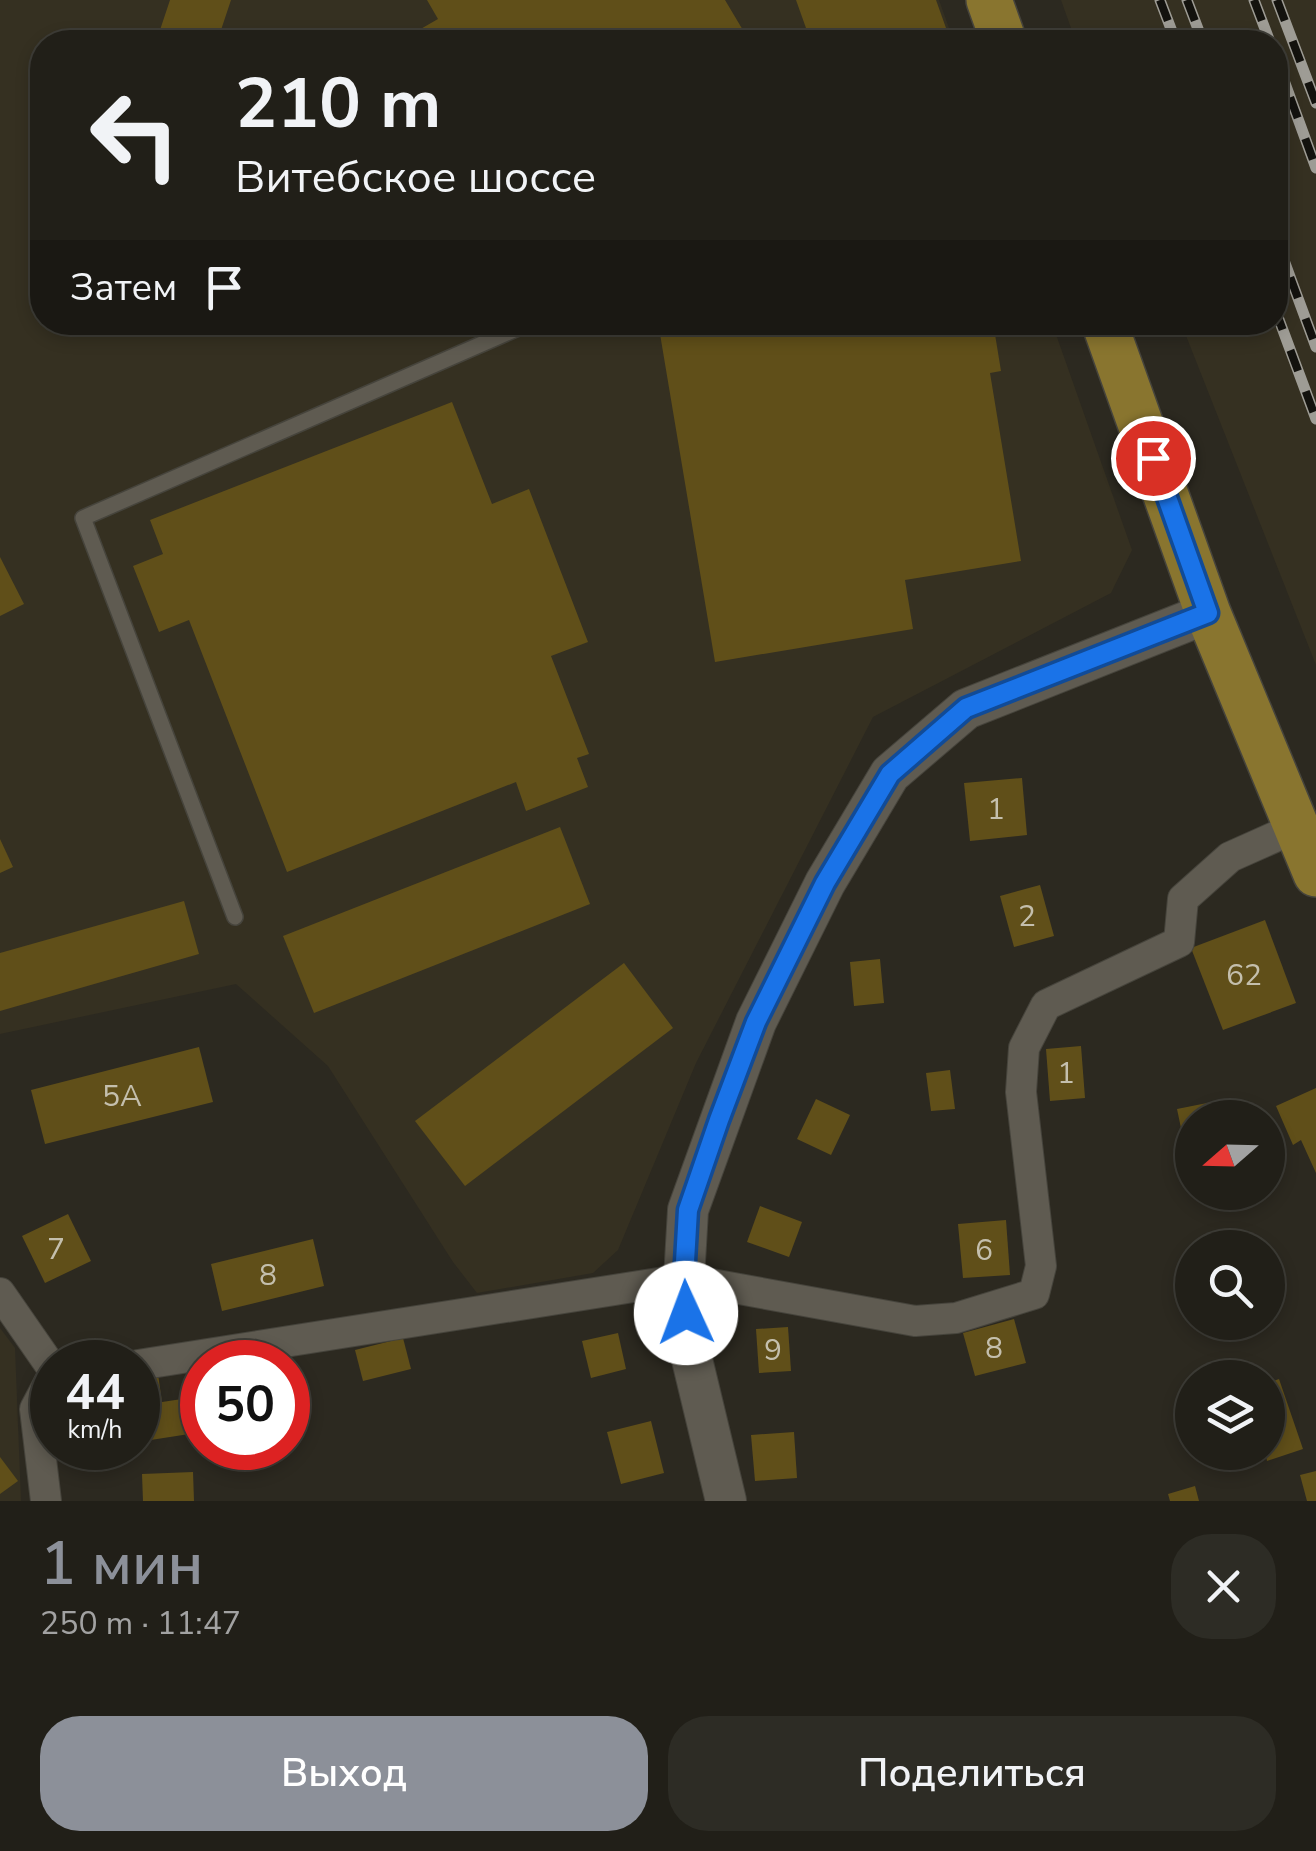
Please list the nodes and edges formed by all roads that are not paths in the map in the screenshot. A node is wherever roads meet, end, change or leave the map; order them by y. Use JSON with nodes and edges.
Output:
{"nodes":[{"id":1,"x":989,"y":0,"type":"edge"},
{"id":2,"x":1000,"y":30,"type":"edge"},
{"id":3,"x":502,"y":335,"type":"edge"},
{"id":4,"x":1109,"y":335,"type":"edge"},
{"id":5,"x":1208,"y":613,"type":"junction"},
{"id":6,"x":1296,"y":828,"type":"junction"},
{"id":7,"x":1316,"y":874,"type":"edge"},
{"id":8,"x":234,"y":917,"type":"dead end"},
{"id":9,"x":684,"y":1279,"type":"junction"},
{"id":10,"x":0,"y":1293,"type":"edge"},
{"id":11,"x":33,"y":1340,"type":"edge"},
{"id":12,"x":160,"y":1362,"type":"edge"},
{"id":13,"x":42,"y":1470,"type":"edge"},
{"id":14,"x":46,"y":1501,"type":"edge"},
{"id":15,"x":726,"y":1501,"type":"edge"}],
"edges":[{"from":1,"to":2,"type":"main road"},
{"from":3,"to":8,"type":"lane"},
{"from":4,"to":5,"type":"main road"},
{"from":5,"to":6,"type":"main road"},
{"from":5,"to":9,"type":"main road"},
{"from":6,"to":7,"type":"main road"},
{"from":6,"to":9,"type":"street"},
{"from":9,"to":12,"type":"street"},
{"from":9,"to":15,"type":"main road"},
{"from":10,"to":11,"type":"street"},
{"from":13,"to":14,"type":"street"}]}
